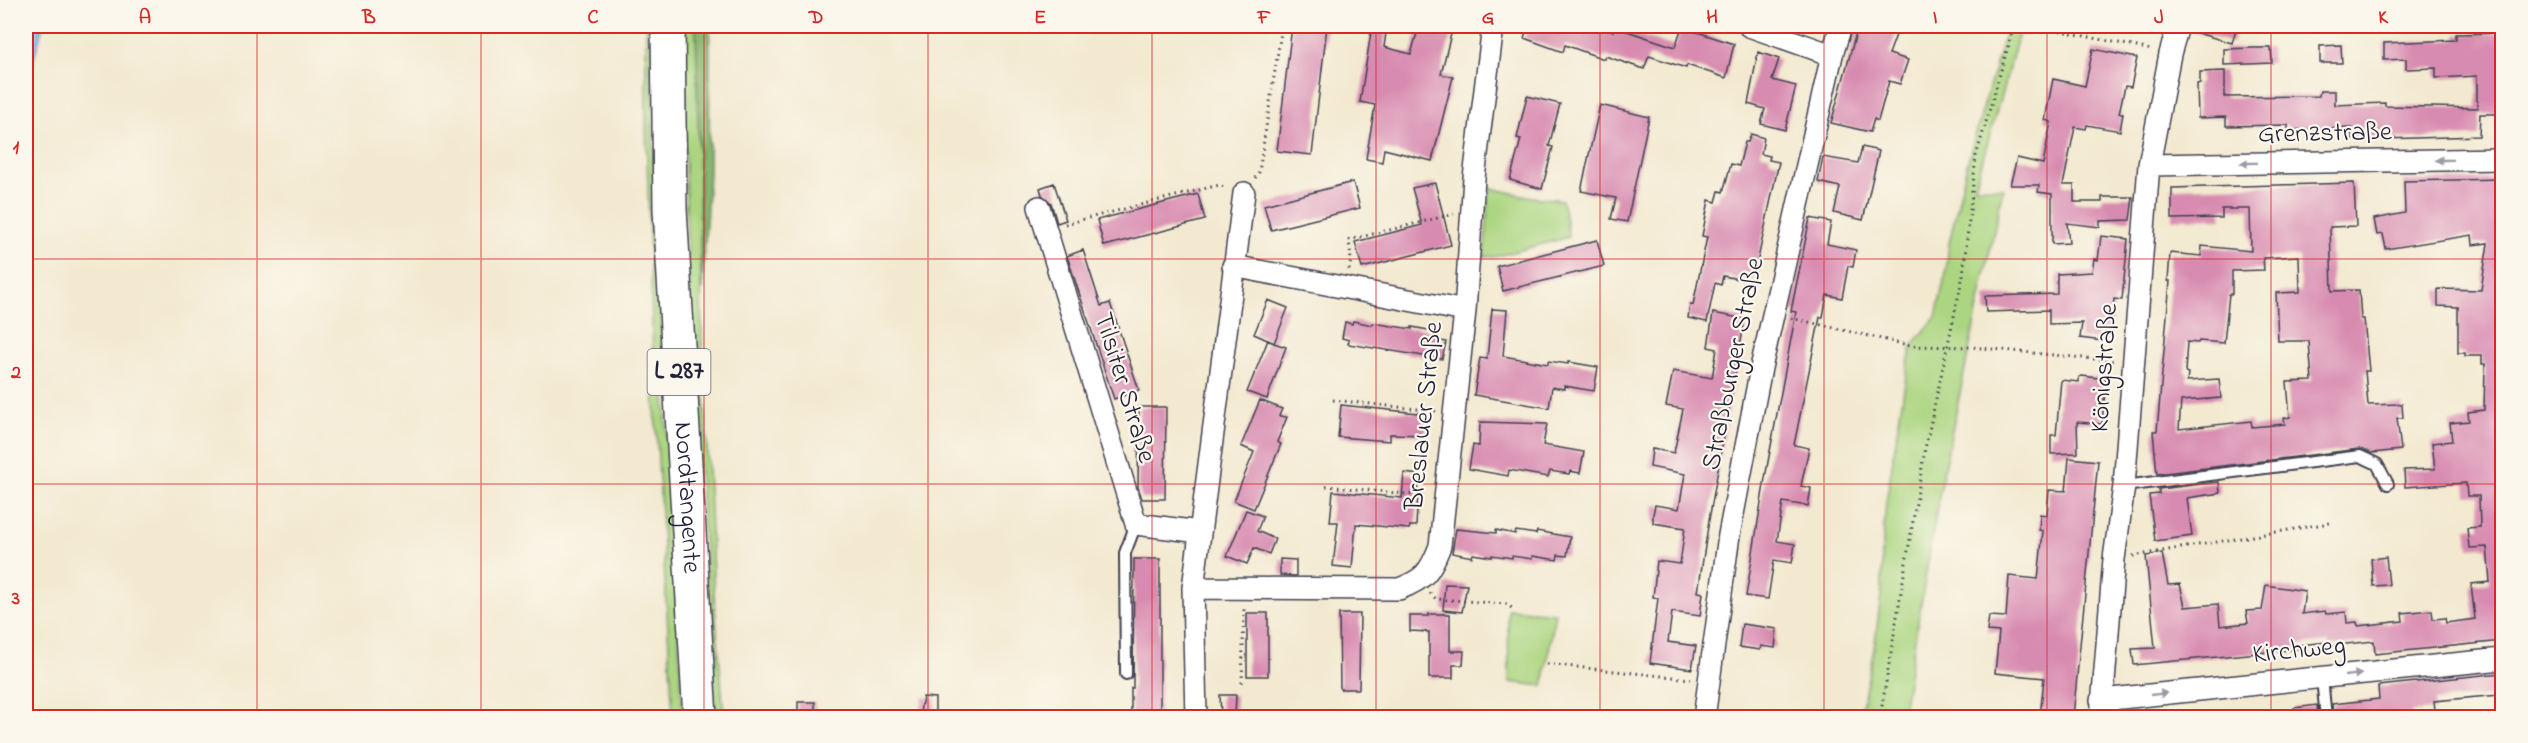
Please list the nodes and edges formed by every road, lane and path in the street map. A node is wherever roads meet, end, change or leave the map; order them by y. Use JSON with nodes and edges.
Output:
{"nodes":[{"id":1,"x":668,"y":26,"type":"edge"},
{"id":2,"x":1282,"y":26,"type":"edge"},
{"id":3,"x":1493,"y":26,"type":"edge"},
{"id":4,"x":1749,"y":26,"type":"edge"},
{"id":5,"x":1841,"y":26,"type":"edge"},
{"id":6,"x":2014,"y":26,"type":"edge"},
{"id":7,"x":2036,"y":26,"type":"edge"},
{"id":8,"x":2178,"y":26,"type":"edge"},
{"id":9,"x":2170,"y":54,"type":"junction"},
{"id":10,"x":1832,"y":55,"type":"junction"},
{"id":11,"x":2502,"y":159,"type":"edge"},
{"id":12,"x":2149,"y":165,"type":"junction"},
{"id":13,"x":1244,"y":193,"type":"junction"},
{"id":14,"x":1039,"y":207,"type":"dead end"},
{"id":15,"x":1471,"y":209,"type":"junction"},
{"id":16,"x":1045,"y":229,"type":"junction"},
{"id":17,"x":1233,"y":266,"type":"junction"},
{"id":18,"x":1346,"y":286,"type":"junction"},
{"id":19,"x":1465,"y":311,"type":"junction"},
{"id":20,"x":1771,"y":314,"type":"junction"},
{"id":21,"x":1948,"y":346,"type":"junction"},
{"id":22,"x":2134,"y":362,"type":"junction"},
{"id":23,"x":1333,"y":400,"type":"dead end"},
{"id":24,"x":1454,"y":412,"type":"junction"},
{"id":25,"x":2388,"y":484,"type":"dead end"},
{"id":26,"x":1326,"y":486,"type":"dead end"},
{"id":27,"x":2124,"y":486,"type":"junction"},
{"id":28,"x":1445,"y":498,"type":"junction"},
{"id":29,"x":2330,"y":523,"type":"dead end"},
{"id":30,"x":1136,"y":525,"type":"junction"},
{"id":31,"x":1200,"y":532,"type":"junction"},
{"id":32,"x":2114,"y":559,"type":"junction"},
{"id":33,"x":1419,"y":581,"type":"junction"},
{"id":34,"x":1193,"y":588,"type":"junction"},
{"id":35,"x":1244,"y":588,"type":"junction"},
{"id":36,"x":1513,"y":609,"type":"dead end"},
{"id":37,"x":2502,"y":659,"type":"edge"},
{"id":38,"x":1547,"y":664,"type":"dead end"},
{"id":39,"x":1126,"y":674,"type":"dead end"},
{"id":40,"x":2322,"y":678,"type":"junction"},
{"id":41,"x":1709,"y":681,"type":"junction"},
{"id":42,"x":1242,"y":683,"type":"dead end"},
{"id":43,"x":2101,"y":709,"type":"edge"},
{"id":44,"x":700,"y":717,"type":"edge"},
{"id":45,"x":1196,"y":717,"type":"edge"},
{"id":46,"x":1704,"y":717,"type":"edge"},
{"id":47,"x":1880,"y":717,"type":"edge"},
{"id":48,"x":2326,"y":717,"type":"edge"}],
"edges":[{"from":1,"to":44,"type":"main road","name":"Nordtangente","number":"L 287"},
{"from":2,"to":13,"type":"path"},
{"from":3,"to":15,"type":"street","name":"Breslauer Straße"},
{"from":4,"to":10,"type":"street"},
{"from":5,"to":10,"type":"street","name":"Straßburger Straße"},
{"from":6,"to":21,"type":"path"},
{"from":7,"to":9,"type":"path"},
{"from":8,"to":9,"type":"street","name":"Königstraße"},
{"from":9,"to":12,"type":"street","name":"Königstraße"},
{"from":10,"to":20,"type":"street","name":"Straßburger Straße"},
{"from":11,"to":12,"type":"street","name":"Grenzstraße","one_way":true},
{"from":12,"to":22,"type":"street","name":"Königstraße"},
{"from":13,"to":16,"type":"path"},
{"from":13,"to":17,"type":"street"},
{"from":14,"to":16,"type":"street","name":"Tilsiter Straße"},
{"from":15,"to":18,"type":"path"},
{"from":15,"to":19,"type":"street","name":"Breslauer Straße"},
{"from":16,"to":30,"type":"street","name":"Tilsiter Straße"},
{"from":17,"to":18,"type":"street"},
{"from":17,"to":31,"type":"street"},
{"from":18,"to":19,"type":"street"},
{"from":19,"to":24,"type":"street","name":"Breslauer Straße"},
{"from":20,"to":21,"type":"path"},
{"from":20,"to":41,"type":"street","name":"Straßburger Straße"},
{"from":21,"to":22,"type":"path"},
{"from":21,"to":47,"type":"path"},
{"from":22,"to":27,"type":"street","name":"Königstraße"},
{"from":23,"to":24,"type":"path"},
{"from":24,"to":28,"type":"street","name":"Breslauer Straße"},
{"from":25,"to":27,"type":"lane"},
{"from":26,"to":28,"type":"path"},
{"from":27,"to":32,"type":"street","name":"Königstraße"},
{"from":28,"to":33,"type":"street","name":"Breslauer Straße"},
{"from":29,"to":32,"type":"path"},
{"from":30,"to":31,"type":"street"},
{"from":30,"to":39,"type":"lane"},
{"from":31,"to":34,"type":"street"},
{"from":32,"to":43,"type":"street","name":"Königstraße"},
{"from":33,"to":35,"type":"street"},
{"from":33,"to":36,"type":"path"},
{"from":34,"to":35,"type":"street"},
{"from":34,"to":45,"type":"street"},
{"from":35,"to":42,"type":"path"},
{"from":40,"to":37,"type":"street","name":"Kirchweg","one_way":true},
{"from":38,"to":41,"type":"path"},
{"from":43,"to":40,"type":"street","name":"Kirchweg","one_way":true},
{"from":40,"to":48,"type":"lane"},
{"from":41,"to":46,"type":"street","name":"Straßburger Straße"}]}
